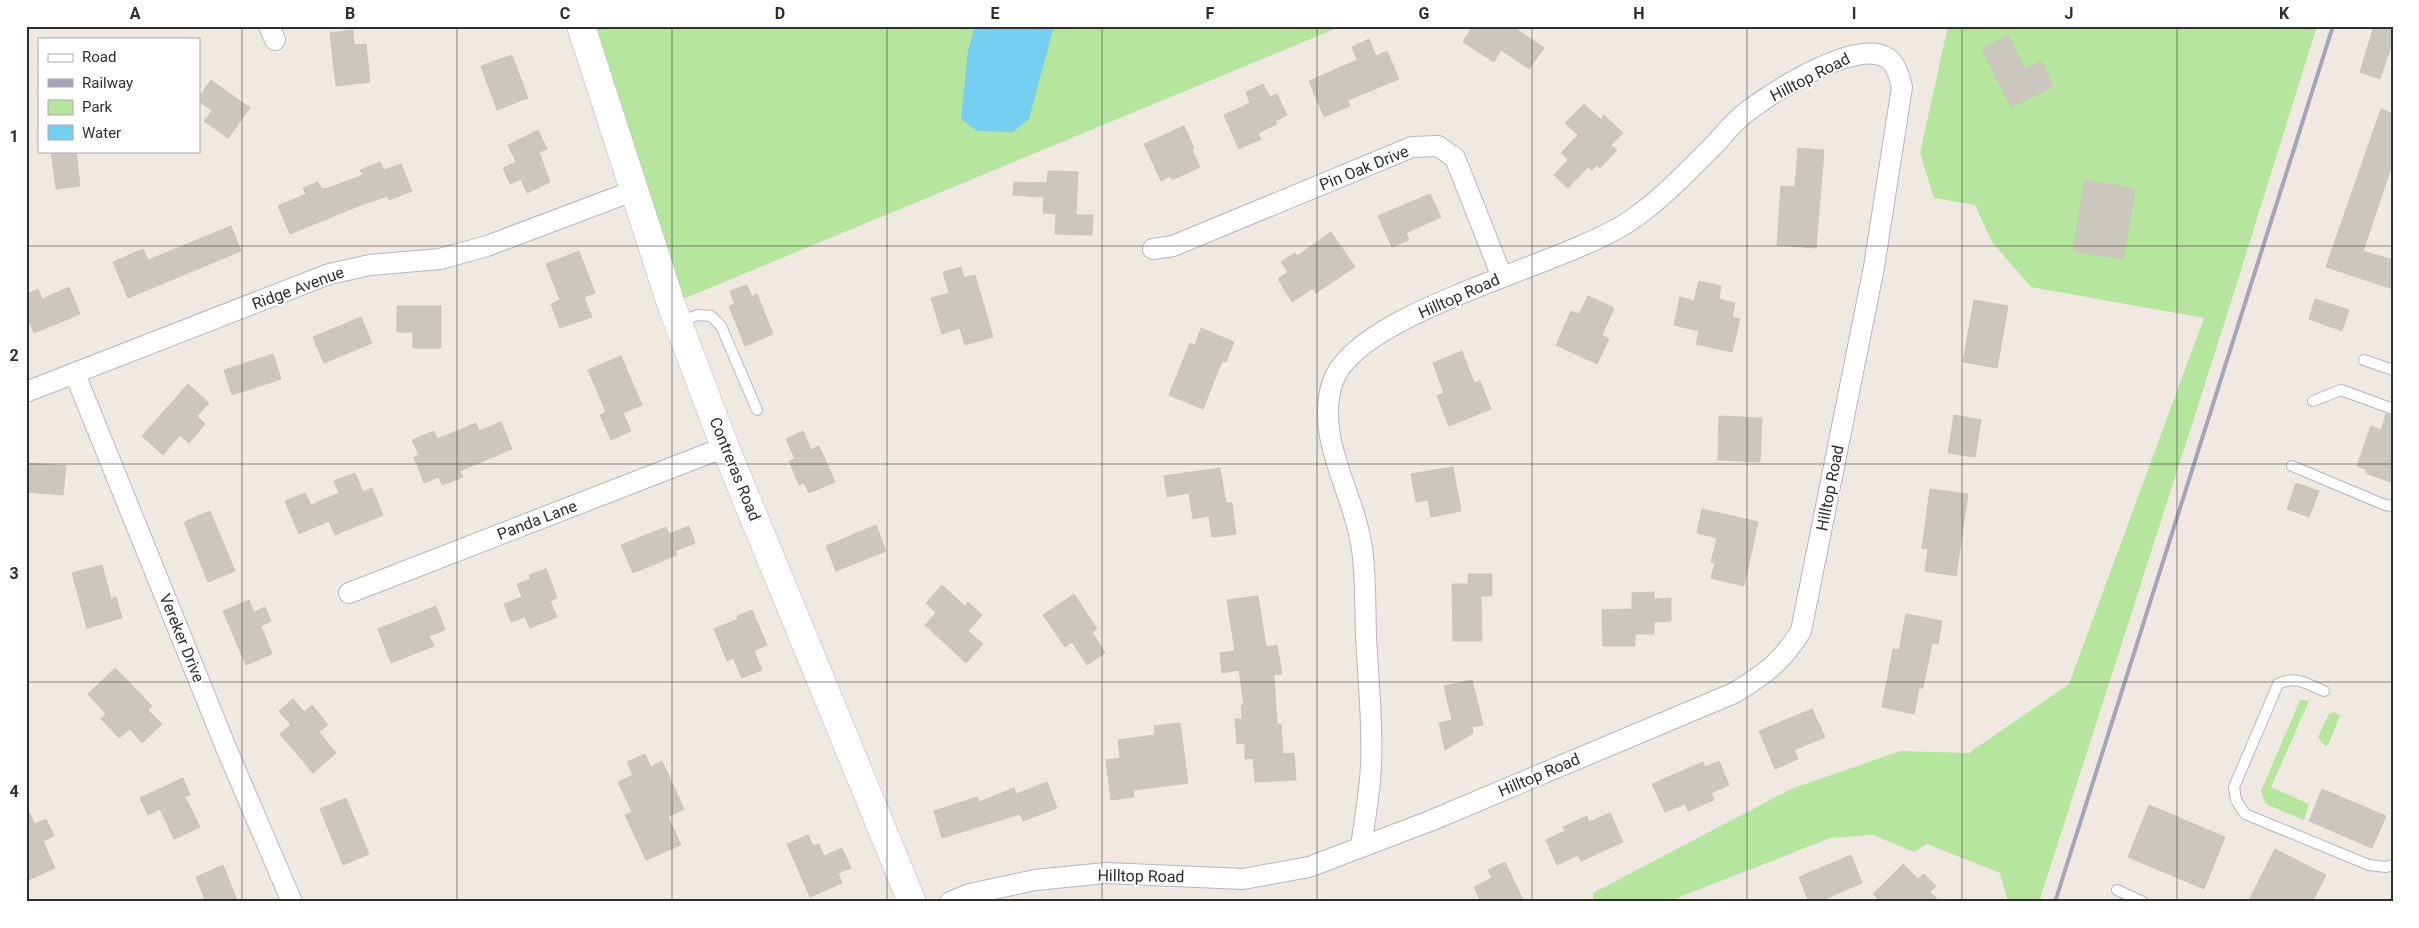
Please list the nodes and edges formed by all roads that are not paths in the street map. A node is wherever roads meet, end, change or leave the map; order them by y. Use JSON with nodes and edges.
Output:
{"nodes":[{"id":1,"x":581,"y":26,"type":"edge"},
{"id":2,"x":633,"y":191,"type":"junction"},
{"id":3,"x":1153,"y":249,"type":"dead end"},
{"id":4,"x":1502,"y":277,"type":"junction"},
{"id":5,"x":678,"y":323,"type":"junction"},
{"id":6,"x":2364,"y":360,"type":"dead end"},
{"id":7,"x":2393,"y":370,"type":"edge"},
{"id":8,"x":75,"y":374,"type":"junction"},
{"id":9,"x":26,"y":392,"type":"edge"},
{"id":10,"x":2312,"y":401,"type":"dead end"},
{"id":11,"x":2393,"y":409,"type":"edge"},
{"id":12,"x":757,"y":410,"type":"dead end"},
{"id":13,"x":725,"y":447,"type":"junction"},
{"id":14,"x":2292,"y":466,"type":"dead end"},
{"id":15,"x":2393,"y":506,"type":"edge"},
{"id":16,"x":349,"y":594,"type":"dead end"},
{"id":17,"x":2324,"y":691,"type":"dead end"},
{"id":18,"x":1361,"y":846,"type":"junction"},
{"id":19,"x":2393,"y":865,"type":"edge"},
{"id":20,"x":2117,"y":890,"type":"dead end"},
{"id":21,"x":292,"y":902,"type":"edge"},
{"id":22,"x":912,"y":902,"type":"edge"},
{"id":23,"x":950,"y":902,"type":"edge"},
{"id":24,"x":2143,"y":902,"type":"edge"}],
"edges":[{"from":1,"to":2,"type":"street","name":"Contreras Road"},
{"from":2,"to":5,"type":"street","name":"Contreras Road"},
{"from":2,"to":8,"type":"street","name":"Ridge Avenue"},
{"from":3,"to":4,"type":"street","name":"Pin Oak Drive"},
{"from":4,"to":18,"type":"street","name":"Hilltop Road"},
{"from":4,"to":18,"type":"street","name":"Hilltop Road"},
{"from":5,"to":12,"type":"lane"},
{"from":5,"to":13,"type":"street","name":"Contreras Road"},
{"from":6,"to":7,"type":"lane"},
{"from":8,"to":9,"type":"street","name":"Ridge Avenue"},
{"from":8,"to":21,"type":"street","name":"Vereker Drive"},
{"from":10,"to":11,"type":"lane"},
{"from":13,"to":16,"type":"street","name":"Panda Lane"},
{"from":13,"to":22,"type":"street","name":"Contreras Road"},
{"from":14,"to":15,"type":"lane"},
{"from":17,"to":19,"type":"lane"},
{"from":18,"to":23,"type":"street","name":"Hilltop Road"},
{"from":20,"to":24,"type":"lane"}]}
